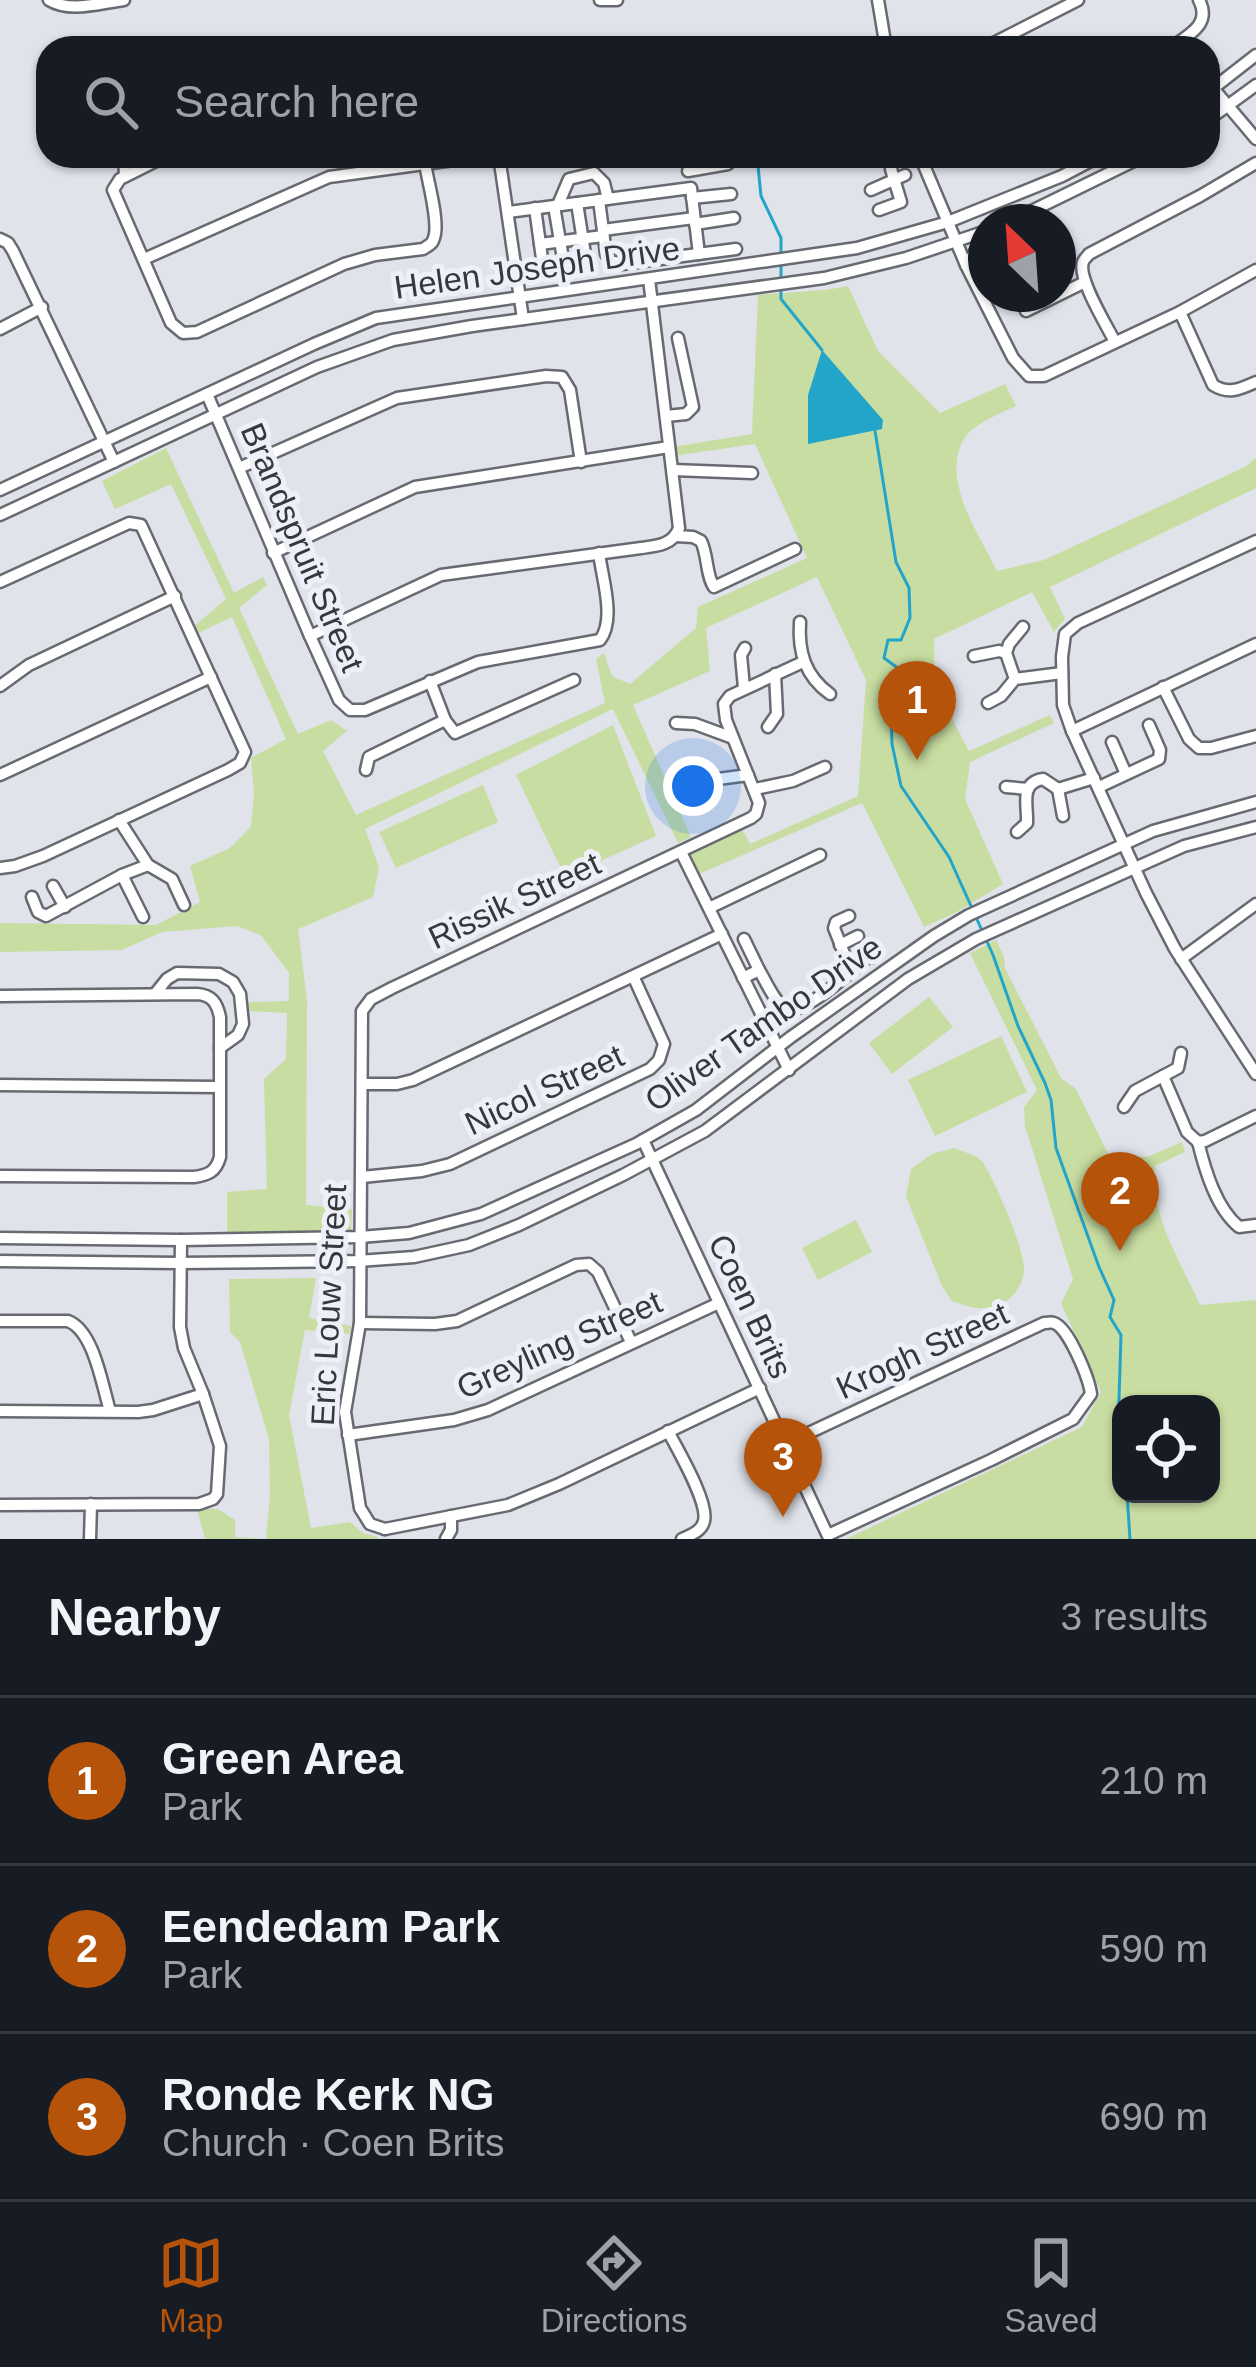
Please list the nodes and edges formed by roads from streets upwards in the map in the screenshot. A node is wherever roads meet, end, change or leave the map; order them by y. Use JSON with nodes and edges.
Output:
{"nodes":[{"id":1,"x":49,"y":0,"type":"edge"},
{"id":2,"x":124,"y":0,"type":"edge"},
{"id":3,"x":600,"y":0,"type":"edge"},
{"id":4,"x":616,"y":0,"type":"edge"},
{"id":5,"x":878,"y":0,"type":"edge"},
{"id":6,"x":1078,"y":0,"type":"edge"},
{"id":7,"x":1202,"y":6,"type":"edge"},
{"id":8,"x":884,"y":36,"type":"edge"},
{"id":9,"x":1008,"y":36,"type":"edge"},
{"id":10,"x":1184,"y":36,"type":"edge"},
{"id":11,"x":1256,"y":55,"type":"edge"},
{"id":12,"x":1220,"y":83,"type":"edge"},
{"id":13,"x":1256,"y":85,"type":"edge"},
{"id":14,"x":1220,"y":98,"type":"edge"},
{"id":15,"x":1229,"y":106,"type":"junction"},
{"id":16,"x":1220,"y":112,"type":"edge"},
{"id":17,"x":1256,"y":140,"type":"edge"},
{"id":18,"x":1256,"y":163,"type":"edge"},
{"id":19,"x":125,"y":168,"type":"edge"},
{"id":20,"x":141,"y":168,"type":"edge"},
{"id":21,"x":395,"y":168,"type":"edge"},
{"id":22,"x":426,"y":168,"type":"edge"},
{"id":23,"x":501,"y":168,"type":"edge"},
{"id":24,"x":687,"y":168,"type":"edge"},
{"id":25,"x":705,"y":168,"type":"edge"},
{"id":26,"x":892,"y":168,"type":"edge"},
{"id":27,"x":925,"y":168,"type":"edge"},
{"id":28,"x":1077,"y":168,"type":"edge"},
{"id":29,"x":1119,"y":168,"type":"edge"},
{"id":30,"x":688,"y":171,"type":"junction"},
{"id":31,"x":125,"y":176,"type":"junction"},
{"id":32,"x":899,"y":178,"type":"junction"},
{"id":33,"x":871,"y":190,"type":"dead end"},
{"id":34,"x":691,"y":193,"type":"junction"},
{"id":35,"x":731,"y":194,"type":"dead end"},
{"id":36,"x":916,"y":198,"type":"dead end"},
{"id":37,"x":603,"y":200,"type":"junction"},
{"id":38,"x":901,"y":202,"type":"junction"},
{"id":39,"x":577,"y":203,"type":"junction"},
{"id":40,"x":1046,"y":204,"type":"edge"},
{"id":41,"x":556,"y":205,"type":"junction"},
{"id":42,"x":535,"y":208,"type":"junction"},
{"id":43,"x":943,"y":208,"type":"junction"},
{"id":44,"x":879,"y":210,"type":"dead end"},
{"id":45,"x":508,"y":212,"type":"junction"},
{"id":46,"x":734,"y":218,"type":"dead end"},
{"id":47,"x":695,"y":221,"type":"junction"},
{"id":48,"x":948,"y":222,"type":"junction"},
{"id":49,"x":919,"y":232,"type":"junction"},
{"id":50,"x":603,"y":233,"type":"junction"},
{"id":51,"x":581,"y":239,"type":"junction"},
{"id":52,"x":1,"y":240,"type":"edge"},
{"id":53,"x":968,"y":241,"type":"edge"},
{"id":54,"x":559,"y":242,"type":"junction"},
{"id":55,"x":540,"y":244,"type":"junction"},
{"id":56,"x":958,"y":246,"type":"junction"},
{"id":57,"x":856,"y":248,"type":"junction"},
{"id":58,"x":736,"y":249,"type":"dead end"},
{"id":59,"x":699,"y":254,"type":"junction"},
{"id":60,"x":906,"y":258,"type":"junction"},
{"id":61,"x":145,"y":259,"type":"junction"},
{"id":62,"x":968,"y":262,"type":"edge"},
{"id":63,"x":966,"y":265,"type":"junction"},
{"id":64,"x":587,"y":266,"type":"dead end"},
{"id":65,"x":565,"y":270,"type":"dead end"},
{"id":66,"x":1256,"y":270,"type":"edge"},
{"id":67,"x":544,"y":273,"type":"dead end"},
{"id":68,"x":649,"y":279,"type":"junction"},
{"id":69,"x":1085,"y":282,"type":"junction"},
{"id":70,"x":1076,"y":286,"type":"edge"},
{"id":71,"x":520,"y":296,"type":"junction"},
{"id":72,"x":651,"y":301,"type":"junction"},
{"id":73,"x":42,"y":308,"type":"junction"},
{"id":74,"x":1180,"y":312,"type":"junction"},
{"id":75,"x":523,"y":319,"type":"junction"},
{"id":76,"x":0,"y":329,"type":"edge"},
{"id":77,"x":678,"y":338,"type":"dead end"},
{"id":78,"x":1115,"y":342,"type":"junction"},
{"id":79,"x":1256,"y":382,"type":"edge"},
{"id":80,"x":207,"y":394,"type":"junction"},
{"id":81,"x":217,"y":415,"type":"junction"},
{"id":82,"x":666,"y":416,"type":"junction"},
{"id":83,"x":104,"y":441,"type":"junction"},
{"id":84,"x":669,"y":447,"type":"junction"},
{"id":85,"x":114,"y":462,"type":"junction"},
{"id":86,"x":580,"y":462,"type":"junction"},
{"id":87,"x":239,"y":468,"type":"junction"},
{"id":88,"x":673,"y":470,"type":"junction"},
{"id":89,"x":752,"y":473,"type":"dead end"},
{"id":90,"x":0,"y":490,"type":"edge"},
{"id":91,"x":0,"y":515,"type":"edge"},
{"id":92,"x":678,"y":532,"type":"junction"},
{"id":93,"x":1256,"y":541,"type":"edge"},
{"id":94,"x":795,"y":549,"type":"dead end"},
{"id":95,"x":273,"y":553,"type":"junction"},
{"id":96,"x":598,"y":553,"type":"junction"},
{"id":97,"x":0,"y":582,"type":"edge"},
{"id":98,"x":175,"y":596,"type":"junction"},
{"id":99,"x":800,"y":622,"type":"dead end"},
{"id":100,"x":1023,"y":627,"type":"dead end"},
{"id":101,"x":310,"y":636,"type":"junction"},
{"id":102,"x":1256,"y":644,"type":"edge"},
{"id":103,"x":745,"y":648,"type":"dead end"},
{"id":104,"x":1006,"y":653,"type":"junction"},
{"id":105,"x":974,"y":656,"type":"dead end"},
{"id":106,"x":803,"y":662,"type":"junction"},
{"id":107,"x":1062,"y":673,"type":"junction"},
{"id":108,"x":776,"y":674,"type":"junction"},
{"id":109,"x":211,"y":677,"type":"junction"},
{"id":110,"x":1015,"y":679,"type":"junction"},
{"id":111,"x":574,"y":680,"type":"dead end"},
{"id":112,"x":430,"y":681,"type":"junction"},
{"id":113,"x":0,"y":686,"type":"edge"},
{"id":114,"x":1163,"y":687,"type":"junction"},
{"id":115,"x":744,"y":688,"type":"junction"},
{"id":116,"x":830,"y":694,"type":"dead end"},
{"id":117,"x":988,"y":703,"type":"dead end"},
{"id":118,"x":445,"y":720,"type":"junction"},
{"id":119,"x":676,"y":723,"type":"dead end"},
{"id":120,"x":1148,"y":725,"type":"dead end"},
{"id":121,"x":768,"y":727,"type":"dead end"},
{"id":122,"x":1072,"y":731,"type":"junction"},
{"id":123,"x":1256,"y":736,"type":"edge"},
{"id":124,"x":733,"y":738,"type":"junction"},
{"id":125,"x":1112,"y":742,"type":"dead end"},
{"id":126,"x":825,"y":767,"type":"dead end"},
{"id":127,"x":366,"y":770,"type":"dead end"},
{"id":128,"x":1126,"y":774,"type":"junction"},
{"id":129,"x":0,"y":775,"type":"edge"},
{"id":130,"x":748,"y":775,"type":"junction"},
{"id":131,"x":1096,"y":782,"type":"junction"},
{"id":132,"x":1006,"y":787,"type":"dead end"},
{"id":133,"x":755,"y":789,"type":"junction"},
{"id":134,"x":1028,"y":789,"type":"junction"},
{"id":135,"x":1058,"y":789,"type":"junction"},
{"id":136,"x":704,"y":792,"type":"dead end"},
{"id":137,"x":1256,"y":802,"type":"edge"},
{"id":138,"x":1063,"y":816,"type":"dead end"},
{"id":139,"x":119,"y":820,"type":"junction"},
{"id":140,"x":1256,"y":827,"type":"edge"},
{"id":141,"x":1017,"y":832,"type":"dead end"},
{"id":142,"x":1124,"y":844,"type":"junction"},
{"id":143,"x":681,"y":852,"type":"junction"},
{"id":144,"x":1168,"y":853,"type":"junction"},
{"id":145,"x":820,"y":855,"type":"dead end"},
{"id":146,"x":148,"y":865,"type":"junction"},
{"id":147,"x":1135,"y":867,"type":"junction"},
{"id":148,"x":0,"y":868,"type":"edge"},
{"id":149,"x":1118,"y":874,"type":"junction"},
{"id":150,"x":122,"y":875,"type":"junction"},
{"id":151,"x":778,"y":875,"type":"junction"},
{"id":152,"x":759,"y":884,"type":"junction"},
{"id":153,"x":53,"y":886,"type":"dead end"},
{"id":154,"x":785,"y":889,"type":"dead end"},
{"id":155,"x":1145,"y":891,"type":"junction"},
{"id":156,"x":32,"y":897,"type":"dead end"},
{"id":157,"x":766,"y":897,"type":"dead end"},
{"id":158,"x":1256,"y":904,"type":"edge"},
{"id":159,"x":184,"y":905,"type":"dead end"},
{"id":160,"x":65,"y":907,"type":"junction"},
{"id":161,"x":709,"y":908,"type":"junction"},
{"id":162,"x":143,"y":916,"type":"dead end"},
{"id":163,"x":849,"y":916,"type":"dead end"},
{"id":164,"x":722,"y":934,"type":"junction"},
{"id":165,"x":858,"y":935,"type":"dead end"},
{"id":166,"x":744,"y":939,"type":"dead end"},
{"id":167,"x":840,"y":945,"type":"junction"},
{"id":168,"x":873,"y":956,"type":"dead end"},
{"id":169,"x":1181,"y":959,"type":"junction"},
{"id":170,"x":759,"y":970,"type":"junction"},
{"id":171,"x":851,"y":970,"type":"junction"},
{"id":172,"x":634,"y":978,"type":"junction"},
{"id":173,"x":743,"y":978,"type":"junction"},
{"id":174,"x":155,"y":994,"type":"junction"},
{"id":175,"x":0,"y":996,"type":"edge"},
{"id":176,"x":371,"y":999,"type":"joint"},
{"id":177,"x":220,"y":1048,"type":"junction"},
{"id":178,"x":777,"y":1050,"type":"junction"},
{"id":179,"x":1181,"y":1053,"type":"dead end"},
{"id":180,"x":789,"y":1070,"type":"junction"},
{"id":181,"x":1256,"y":1074,"type":"edge"},
{"id":182,"x":1163,"y":1076,"type":"junction"},
{"id":183,"x":0,"y":1084,"type":"edge"},
{"id":184,"x":362,"y":1084,"type":"junction"},
{"id":185,"x":219,"y":1088,"type":"junction"},
{"id":186,"x":1124,"y":1107,"type":"dead end"},
{"id":187,"x":1256,"y":1116,"type":"edge"},
{"id":188,"x":643,"y":1140,"type":"junction"},
{"id":189,"x":1198,"y":1142,"type":"junction"},
{"id":190,"x":681,"y":1145,"type":"junction"},
{"id":191,"x":653,"y":1161,"type":"junction"},
{"id":192,"x":0,"y":1175,"type":"edge"},
{"id":193,"x":623,"y":1175,"type":"junction"},
{"id":194,"x":362,"y":1177,"type":"junction"},
{"id":195,"x":663,"y":1182,"type":"junction"},
{"id":196,"x":1250,"y":1228,"type":"edge"},
{"id":197,"x":360,"y":1237,"type":"junction"},
{"id":198,"x":0,"y":1238,"type":"edge"},
{"id":199,"x":181,"y":1240,"type":"junction"},
{"id":200,"x":358,"y":1261,"type":"junction"},
{"id":201,"x":0,"y":1262,"type":"edge"},
{"id":202,"x":179,"y":1264,"type":"junction"},
{"id":203,"x":719,"y":1303,"type":"junction"},
{"id":204,"x":0,"y":1321,"type":"edge"},
{"id":205,"x":360,"y":1323,"type":"junction"},
{"id":206,"x":631,"y":1342,"type":"junction"},
{"id":207,"x":760,"y":1388,"type":"junction"},
{"id":208,"x":203,"y":1394,"type":"junction"},
{"id":209,"x":0,"y":1411,"type":"edge"},
{"id":210,"x":110,"y":1411,"type":"junction"},
{"id":211,"x":668,"y":1431,"type":"junction"},
{"id":212,"x":348,"y":1435,"type":"junction"},
{"id":213,"x":785,"y":1444,"type":"junction"},
{"id":214,"x":91,"y":1504,"type":"junction"},
{"id":215,"x":0,"y":1505,"type":"edge"},
{"id":216,"x":451,"y":1516,"type":"junction"},
{"id":217,"x":387,"y":1534,"type":"edge"},
{"id":218,"x":829,"y":1537,"type":"edge"},
{"id":219,"x":90,"y":1539,"type":"edge"},
{"id":220,"x":446,"y":1539,"type":"edge"},
{"id":221,"x":682,"y":1539,"type":"edge"}],
"edges":[{"from":1,"to":2,"type":"street"},
{"from":3,"to":4,"type":"street"},
{"from":5,"to":8,"type":"street"},
{"from":6,"to":9,"type":"street"},
{"from":7,"to":10,"type":"street"},
{"from":11,"to":12,"type":"street"},
{"from":13,"to":15,"type":"street"},
{"from":14,"to":15,"type":"street"},
{"from":15,"to":16,"type":"street"},
{"from":15,"to":17,"type":"street"},
{"from":18,"to":69,"type":"street"},
{"from":19,"to":31,"type":"street"},
{"from":20,"to":31,"type":"street"},
{"from":21,"to":61,"type":"street"},
{"from":22,"to":61,"type":"street"},
{"from":23,"to":45,"type":"street"},
{"from":24,"to":30,"type":"street"},
{"from":25,"to":30,"type":"street"},
{"from":26,"to":32,"type":"street"},
{"from":27,"to":43,"type":"street"},
{"from":28,"to":48,"type":"street","name":"Helen Joseph Drive"},
{"from":29,"to":40,"type":"street"},
{"from":30,"to":34,"type":"street"},
{"from":31,"to":61,"type":"street"},
{"from":32,"to":33,"type":"street"},
{"from":32,"to":38,"type":"street"},
{"from":34,"to":35,"type":"street"},
{"from":34,"to":37,"type":"street"},
{"from":34,"to":47,"type":"street"},
{"from":36,"to":38,"type":"street"},
{"from":37,"to":39,"type":"street"},
{"from":37,"to":41,"type":"street"},
{"from":37,"to":50,"type":"street"},
{"from":38,"to":44,"type":"street"},
{"from":39,"to":41,"type":"street"},
{"from":39,"to":51,"type":"street"},
{"from":41,"to":42,"type":"street"},
{"from":41,"to":54,"type":"street"},
{"from":42,"to":45,"type":"street"},
{"from":42,"to":55,"type":"street"},
{"from":43,"to":48,"type":"street"},
{"from":43,"to":49,"type":"street"},
{"from":45,"to":71,"type":"street"},
{"from":46,"to":47,"type":"street"},
{"from":47,"to":50,"type":"street"},
{"from":47,"to":59,"type":"street"},
{"from":48,"to":49,"type":"street","name":"Helen Joseph Drive"},
{"from":48,"to":56,"type":"street"},
{"from":49,"to":57,"type":"street","name":"Helen Joseph Drive"},
{"from":50,"to":51,"type":"street"},
{"from":50,"to":59,"type":"street"},
{"from":51,"to":54,"type":"street"},
{"from":51,"to":64,"type":"street"},
{"from":52,"to":73,"type":"street"},
{"from":53,"to":56,"type":"street","name":"Helen Joseph Drive"},
{"from":54,"to":55,"type":"street"},
{"from":54,"to":65,"type":"street"},
{"from":55,"to":67,"type":"street"},
{"from":56,"to":60,"type":"street","name":"Helen Joseph Drive"},
{"from":56,"to":63,"type":"street"},
{"from":57,"to":60,"type":"street"},
{"from":57,"to":68,"type":"street","name":"Helen Joseph Drive"},
{"from":58,"to":59,"type":"street"},
{"from":60,"to":72,"type":"street","name":"Helen Joseph Drive"},
{"from":62,"to":63,"type":"street"},
{"from":63,"to":78,"type":"street"},
{"from":66,"to":74,"type":"street"},
{"from":68,"to":71,"type":"street","name":"Helen Joseph Drive"},
{"from":68,"to":72,"type":"street"},
{"from":69,"to":70,"type":"street"},
{"from":69,"to":78,"type":"street"},
{"from":71,"to":75,"type":"street"},
{"from":71,"to":80,"type":"street","name":"Helen Joseph Drive"},
{"from":72,"to":75,"type":"street","name":"Helen Joseph Drive"},
{"from":72,"to":82,"type":"street"},
{"from":73,"to":76,"type":"street"},
{"from":73,"to":83,"type":"street"},
{"from":74,"to":78,"type":"street"},
{"from":74,"to":79,"type":"street"},
{"from":75,"to":81,"type":"street","name":"Helen Joseph Drive"},
{"from":77,"to":82,"type":"street"},
{"from":80,"to":81,"type":"street","name":"Brandspruit Street"},
{"from":80,"to":83,"type":"street","name":"Helen Joseph Drive"},
{"from":81,"to":85,"type":"street","name":"Helen Joseph Drive"},
{"from":81,"to":87,"type":"street","name":"Brandspruit Street"},
{"from":82,"to":84,"type":"street"},
{"from":83,"to":85,"type":"street"},
{"from":83,"to":90,"type":"street","name":"Helen Joseph Drive"},
{"from":84,"to":86,"type":"street"},
{"from":84,"to":88,"type":"street"},
{"from":85,"to":91,"type":"street","name":"Helen Joseph Drive"},
{"from":86,"to":87,"type":"street"},
{"from":86,"to":95,"type":"street"},
{"from":87,"to":95,"type":"street","name":"Brandspruit Street"},
{"from":88,"to":89,"type":"street"},
{"from":88,"to":92,"type":"street"},
{"from":92,"to":94,"type":"street"},
{"from":92,"to":96,"type":"street"},
{"from":93,"to":107,"type":"street"},
{"from":95,"to":101,"type":"street","name":"Brandspruit Street"},
{"from":96,"to":101,"type":"street"},
{"from":96,"to":112,"type":"street"},
{"from":97,"to":98,"type":"street"},
{"from":98,"to":109,"type":"street"},
{"from":98,"to":113,"type":"street"},
{"from":99,"to":106,"type":"street"},
{"from":100,"to":104,"type":"street"},
{"from":101,"to":112,"type":"street","name":"Brandspruit Street"},
{"from":102,"to":114,"type":"street"},
{"from":103,"to":115,"type":"street"},
{"from":104,"to":105,"type":"street"},
{"from":104,"to":110,"type":"street"},
{"from":106,"to":108,"type":"street"},
{"from":106,"to":116,"type":"street"},
{"from":107,"to":110,"type":"street"},
{"from":107,"to":122,"type":"street"},
{"from":108,"to":115,"type":"street"},
{"from":108,"to":121,"type":"street"},
{"from":109,"to":129,"type":"street"},
{"from":109,"to":139,"type":"street"},
{"from":110,"to":117,"type":"street"},
{"from":111,"to":118,"type":"street"},
{"from":112,"to":118,"type":"street"},
{"from":114,"to":122,"type":"street"},
{"from":114,"to":123,"type":"street"},
{"from":115,"to":124,"type":"street"},
{"from":118,"to":127,"type":"street"},
{"from":119,"to":124,"type":"street"},
{"from":120,"to":128,"type":"street"},
{"from":122,"to":131,"type":"street"},
{"from":124,"to":130,"type":"street"},
{"from":125,"to":128,"type":"street"},
{"from":126,"to":133,"type":"street"},
{"from":128,"to":131,"type":"street"},
{"from":130,"to":133,"type":"street"},
{"from":130,"to":136,"type":"street"},
{"from":131,"to":135,"type":"street"},
{"from":131,"to":142,"type":"street"},
{"from":132,"to":134,"type":"street"},
{"from":133,"to":143,"type":"street","name":"Rissik Street"},
{"from":134,"to":135,"type":"street"},
{"from":134,"to":141,"type":"street"},
{"from":135,"to":138,"type":"street"},
{"from":137,"to":142,"type":"street","name":"Oliver Tambo Drive"},
{"from":139,"to":146,"type":"street"},
{"from":139,"to":148,"type":"street"},
{"from":140,"to":144,"type":"street","name":"Oliver Tambo Drive"},
{"from":142,"to":147,"type":"street"},
{"from":142,"to":178,"type":"street","name":"Oliver Tambo Drive"},
{"from":143,"to":161,"type":"street"},
{"from":143,"to":176,"type":"street","name":"Rissik Street"},
{"from":144,"to":147,"type":"street","name":"Oliver Tambo Drive"},
{"from":144,"to":155,"type":"street"},
{"from":145,"to":151,"type":"street"},
{"from":146,"to":150,"type":"street"},
{"from":146,"to":159,"type":"street"},
{"from":147,"to":149,"type":"street","name":"Oliver Tambo Drive"},
{"from":147,"to":155,"type":"street"},
{"from":149,"to":155,"type":"street"},
{"from":149,"to":180,"type":"street","name":"Oliver Tambo Drive"},
{"from":150,"to":160,"type":"street"},
{"from":150,"to":162,"type":"street"},
{"from":151,"to":152,"type":"street"},
{"from":151,"to":154,"type":"street"},
{"from":152,"to":157,"type":"street"},
{"from":152,"to":161,"type":"street"},
{"from":153,"to":160,"type":"street"},
{"from":155,"to":169,"type":"street"},
{"from":156,"to":160,"type":"street"},
{"from":158,"to":169,"type":"street"},
{"from":161,"to":164,"type":"street"},
{"from":163,"to":167,"type":"street"},
{"from":164,"to":172,"type":"street"},
{"from":164,"to":173,"type":"street"},
{"from":165,"to":167,"type":"street"},
{"from":166,"to":170,"type":"street"},
{"from":167,"to":171,"type":"street"},
{"from":168,"to":171,"type":"street"},
{"from":169,"to":181,"type":"street"},
{"from":170,"to":171,"type":"street"},
{"from":170,"to":173,"type":"street"},
{"from":172,"to":184,"type":"street"},
{"from":172,"to":194,"type":"street","name":"Nicol Street"},
{"from":173,"to":178,"type":"street"},
{"from":174,"to":175,"type":"street"},
{"from":174,"to":177,"type":"street"},
{"from":174,"to":177,"type":"street"},
{"from":176,"to":184,"type":"street","name":"Eric Louw Street"},
{"from":177,"to":185,"type":"street"},
{"from":178,"to":180,"type":"street"},
{"from":178,"to":188,"type":"street","name":"Oliver Tambo Drive"},
{"from":179,"to":182,"type":"street"},
{"from":180,"to":190,"type":"street","name":"Oliver Tambo Drive"},
{"from":182,"to":186,"type":"street"},
{"from":182,"to":189,"type":"street"},
{"from":183,"to":185,"type":"street"},
{"from":184,"to":194,"type":"street","name":"Eric Louw Street"},
{"from":185,"to":192,"type":"street"},
{"from":187,"to":189,"type":"street"},
{"from":188,"to":191,"type":"street","name":"Coen Brits"},
{"from":188,"to":197,"type":"street","name":"Oliver Tambo Drive"},
{"from":189,"to":196,"type":"street"},
{"from":190,"to":191,"type":"street","name":"Oliver Tambo Drive"},
{"from":190,"to":195,"type":"street"},
{"from":191,"to":193,"type":"street","name":"Oliver Tambo Drive"},
{"from":191,"to":195,"type":"street","name":"Coen Brits"},
{"from":193,"to":195,"type":"street"},
{"from":193,"to":200,"type":"street","name":"Oliver Tambo Drive"},
{"from":194,"to":197,"type":"street","name":"Eric Louw Street"},
{"from":195,"to":203,"type":"street","name":"Coen Brits"},
{"from":197,"to":199,"type":"street","name":"Oliver Tambo Drive"},
{"from":197,"to":200,"type":"street","name":"Eric Louw Street"},
{"from":198,"to":199,"type":"street","name":"Oliver Tambo Drive"},
{"from":199,"to":202,"type":"street"},
{"from":200,"to":202,"type":"street","name":"Oliver Tambo Drive"},
{"from":200,"to":205,"type":"street","name":"Eric Louw Street"},
{"from":201,"to":202,"type":"street","name":"Oliver Tambo Drive"},
{"from":202,"to":208,"type":"street"},
{"from":203,"to":206,"type":"street","name":"Greyling Street"},
{"from":203,"to":207,"type":"street","name":"Coen Brits"},
{"from":204,"to":210,"type":"street"},
{"from":205,"to":206,"type":"street"},
{"from":205,"to":212,"type":"street","name":"Eric Louw Street"},
{"from":206,"to":212,"type":"street","name":"Greyling Street"},
{"from":207,"to":211,"type":"street"},
{"from":207,"to":213,"type":"street","name":"Coen Brits"},
{"from":208,"to":210,"type":"street"},
{"from":208,"to":214,"type":"street"},
{"from":209,"to":210,"type":"street"},
{"from":211,"to":216,"type":"street"},
{"from":211,"to":221,"type":"street"},
{"from":212,"to":217,"type":"street","name":"Eric Louw Street"},
{"from":213,"to":218,"type":"street","name":"Coen Brits"},
{"from":213,"to":218,"type":"street","name":"Krogh Street"},
{"from":214,"to":215,"type":"street"},
{"from":214,"to":219,"type":"street"},
{"from":216,"to":217,"type":"street"},
{"from":216,"to":220,"type":"street"}]}
